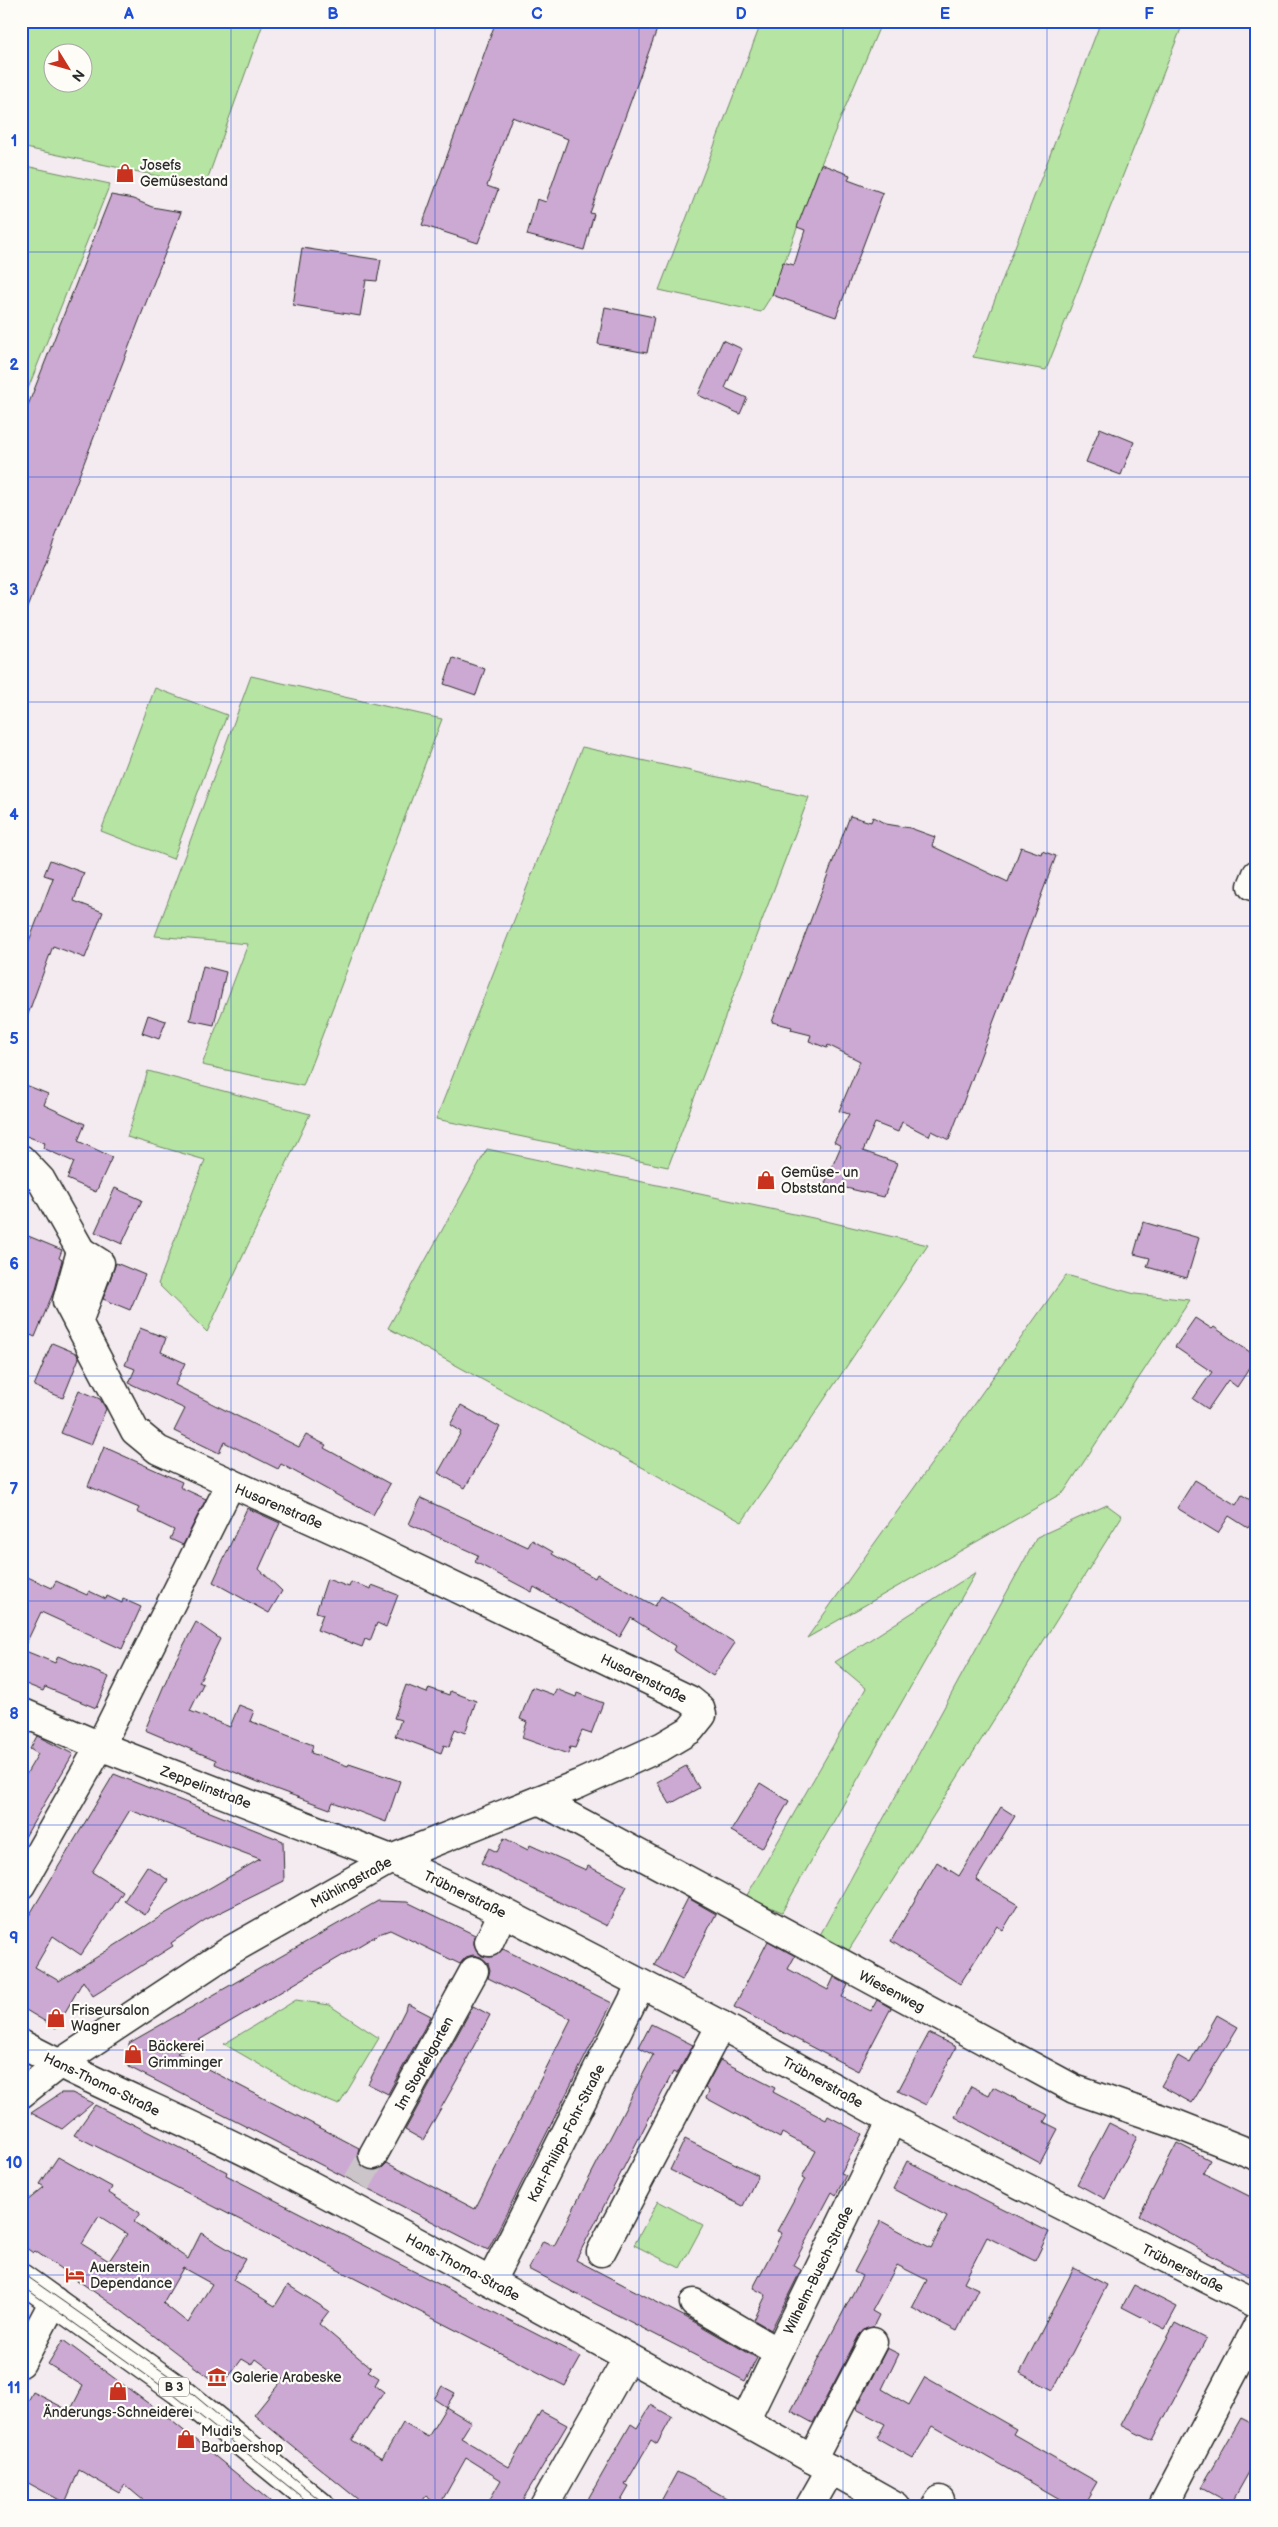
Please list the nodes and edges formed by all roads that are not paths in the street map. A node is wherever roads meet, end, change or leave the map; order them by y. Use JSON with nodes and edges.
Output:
{"nodes":[{"id":1,"x":21,"y":1159,"type":"edge"},
{"id":2,"x":231,"y":1483,"type":"junction"},
{"id":3,"x":21,"y":1712,"type":"edge"},
{"id":4,"x":702,"y":1714,"type":"joint"},
{"id":5,"x":100,"y":1746,"type":"junction"},
{"id":6,"x":539,"y":1800,"type":"junction"},
{"id":7,"x":391,"y":1859,"type":"junction"},
{"id":8,"x":21,"y":1885,"type":"edge"},
{"id":9,"x":503,"y":1912,"type":"junction"},
{"id":10,"x":489,"y":1942,"type":"dead end"},
{"id":11,"x":474,"y":1971,"type":"dead end"},
{"id":12,"x":641,"y":1984,"type":"junction"},
{"id":13,"x":721,"y":2025,"type":"junction"},
{"id":14,"x":21,"y":2044,"type":"edge"},
{"id":15,"x":59,"y":2064,"type":"junction"},
{"id":16,"x":21,"y":2094,"type":"edge"},
{"id":17,"x":892,"y":2120,"type":"junction"},
{"id":18,"x":373,"y":2155,"type":"tunnel mouth"},
{"id":19,"x":1257,"y":2156,"type":"edge"},
{"id":20,"x":601,"y":2252,"type":"dead end"},
{"id":21,"x":21,"y":2278,"type":"edge"},
{"id":22,"x":491,"y":2282,"type":"junction"},
{"id":23,"x":54,"y":2301,"type":"junction"},
{"id":24,"x":694,"y":2303,"type":"dead end"},
{"id":25,"x":1257,"y":2304,"type":"edge"},
{"id":26,"x":1257,"y":2327,"type":"edge"},
{"id":27,"x":873,"y":2342,"type":"dead end"},
{"id":28,"x":778,"y":2352,"type":"junction"},
{"id":29,"x":628,"y":2357,"type":"junction"},
{"id":30,"x":21,"y":2363,"type":"edge"},
{"id":31,"x":746,"y":2421,"type":"junction"},
{"id":32,"x":821,"y":2464,"type":"junction"},
{"id":33,"x":320,"y":2506,"type":"edge"},
{"id":34,"x":544,"y":2506,"type":"edge"},
{"id":35,"x":810,"y":2506,"type":"edge"},
{"id":36,"x":896,"y":2506,"type":"edge"},
{"id":37,"x":1163,"y":2506,"type":"edge"}],
"edges":[{"from":1,"to":2,"type":"street"},
{"from":2,"to":4,"type":"street","name":"Husarenstraße"},
{"from":2,"to":5,"type":"street","name":"Husarenstraße"},
{"from":3,"to":5,"type":"street","name":"Zeppelinstraße"},
{"from":4,"to":6,"type":"street","name":"Mühlingstraße"},
{"from":5,"to":7,"type":"street","name":"Zeppelinstraße"},
{"from":5,"to":8,"type":"street","name":"Husarenstraße"},
{"from":6,"to":7,"type":"street","name":"Mühlingstraße"},
{"from":6,"to":19,"type":"street","name":"Wiesenweg"},
{"from":7,"to":9,"type":"street","name":"Trübnerstraße"},
{"from":7,"to":15,"type":"street","name":"Mühlingstraße"},
{"from":9,"to":10,"type":"street"},
{"from":9,"to":12,"type":"street","name":"Trübnerstraße"},
{"from":11,"to":18,"type":"street","name":"Im Stopfelgarten"},
{"from":12,"to":13,"type":"street","name":"Trübnerstraße"},
{"from":12,"to":22,"type":"street","name":"Karl-Philipp-Fohr-Straße"},
{"from":13,"to":17,"type":"street","name":"Trübnerstraße"},
{"from":13,"to":20,"type":"street"},
{"from":14,"to":15,"type":"street","name":"Hans-Thoma-Straße"},
{"from":15,"to":16,"type":"street","name":"Mühlingstraße"},
{"from":15,"to":22,"type":"street","name":"Hans-Thoma-Straße"},
{"from":17,"to":25,"type":"street","name":"Trübnerstraße"},
{"from":17,"to":28,"type":"street","name":"Wilhelm-Busch-Straße"},
{"from":21,"to":23,"type":"street","number":"B 3"},
{"from":22,"to":29,"type":"street","name":"Hans-Thoma-Straße"},
{"from":23,"to":30,"type":"street"},
{"from":23,"to":33,"type":"street","number":"B 3"},
{"from":24,"to":28,"type":"street"},
{"from":26,"to":37,"type":"street"},
{"from":27,"to":32,"type":"street"},
{"from":28,"to":31,"type":"street","name":"Wilhelm-Busch-Straße"},
{"from":29,"to":31,"type":"street","name":"Hans-Thoma-Straße"},
{"from":29,"to":34,"type":"street"},
{"from":31,"to":32,"type":"street","name":"Hans-Thoma-Straße"},
{"from":32,"to":35,"type":"street"},
{"from":32,"to":36,"type":"street","name":"Hans-Thoma-Straße"}]}
